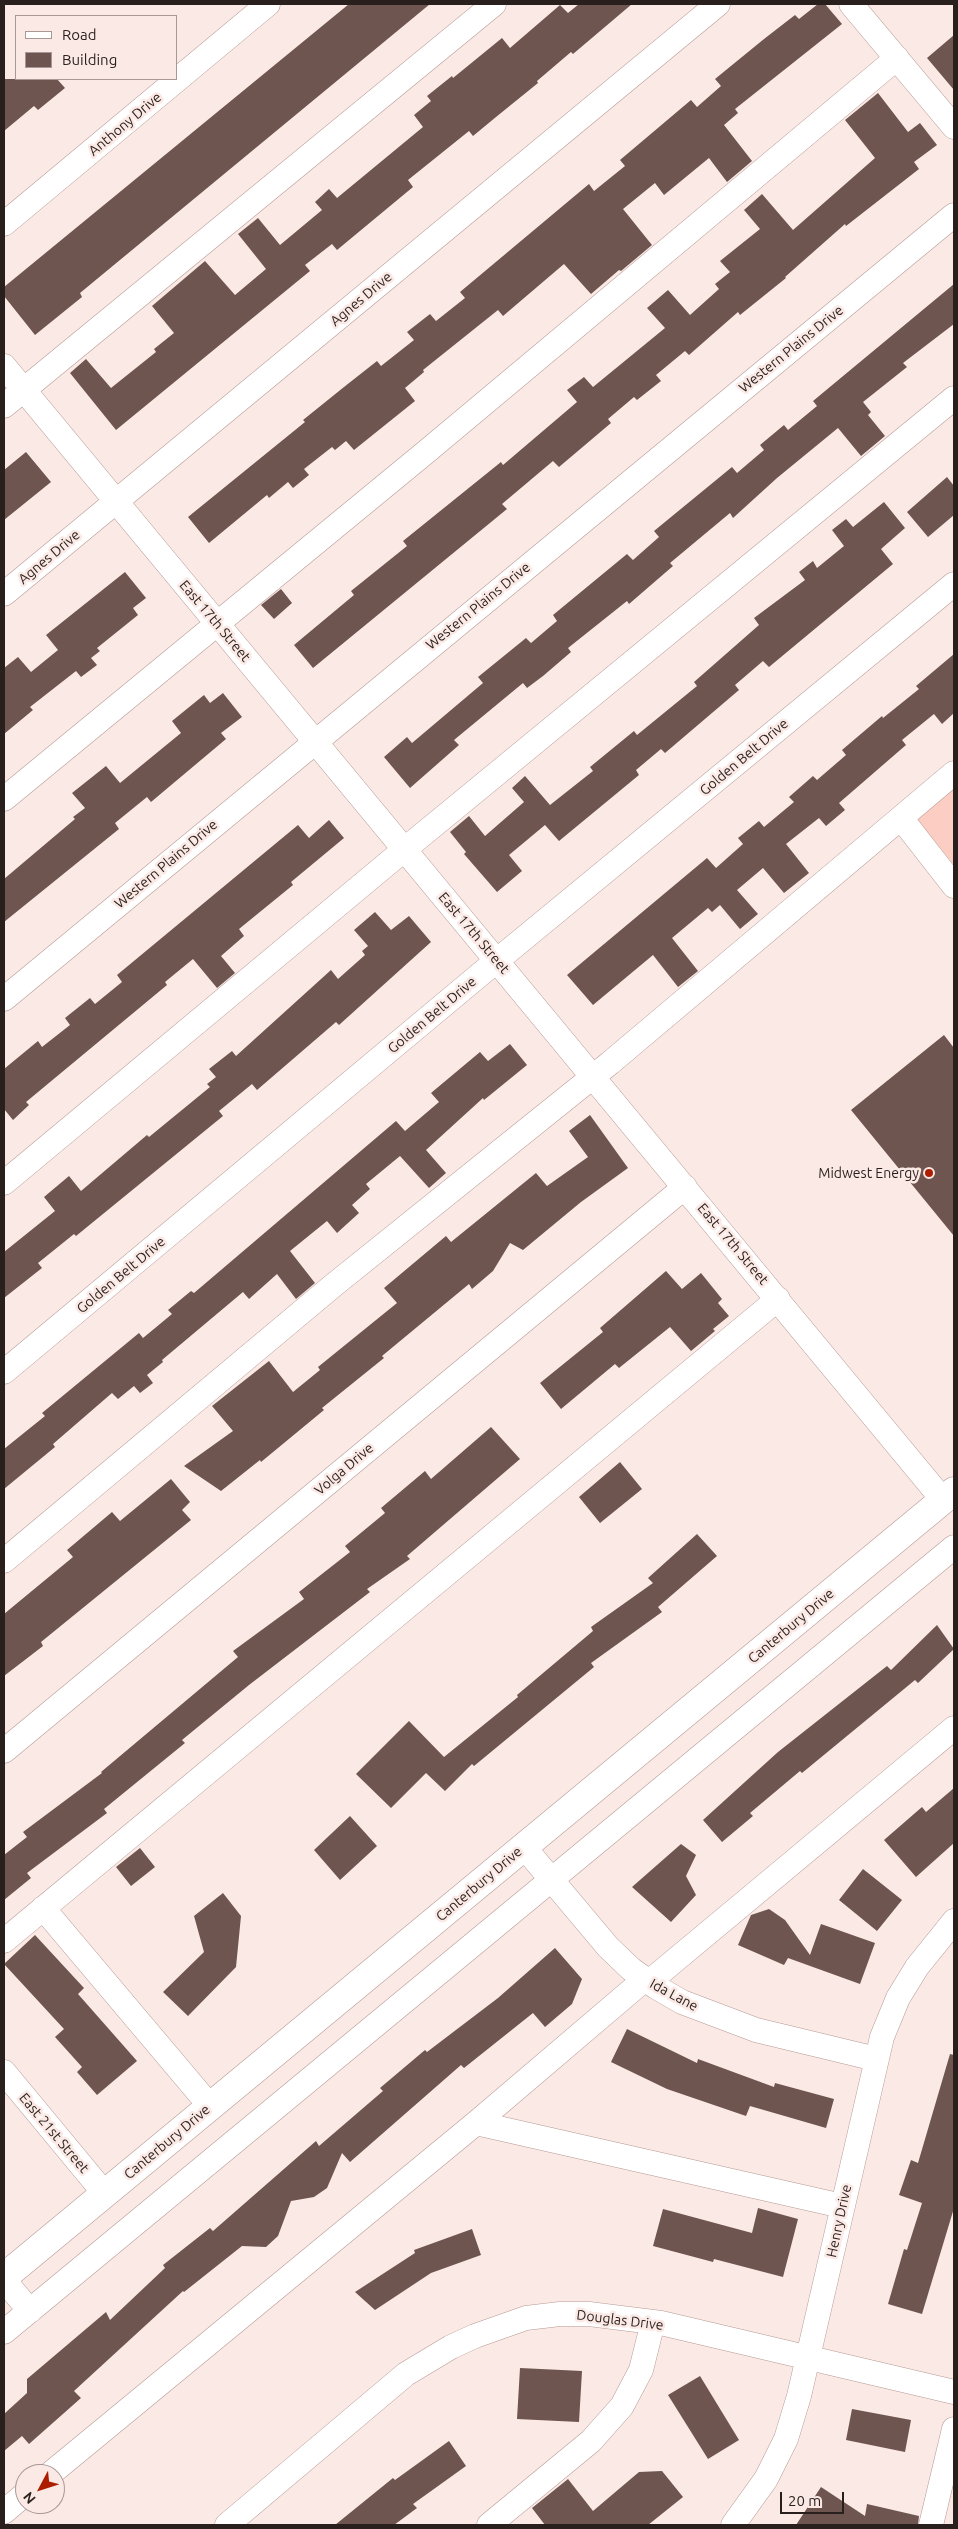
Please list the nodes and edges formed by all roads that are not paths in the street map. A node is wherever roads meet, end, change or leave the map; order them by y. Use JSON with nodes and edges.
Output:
{"nodes":[{"id":1,"x":268,"y":4,"type":"edge"},
{"id":2,"x":494,"y":4,"type":"edge"},
{"id":3,"x":718,"y":4,"type":"edge"},
{"id":4,"x":851,"y":4,"type":"edge"},
{"id":5,"x":897,"y":58,"type":"junction"},
{"id":6,"x":178,"y":79,"type":"edge"},
{"id":7,"x":177,"y":80,"type":"edge"},
{"id":8,"x":954,"y":127,"type":"edge"},
{"id":9,"x":954,"y":215,"type":"edge"},
{"id":10,"x":4,"y":224,"type":"edge"},
{"id":11,"x":4,"y":366,"type":"edge"},
{"id":12,"x":23,"y":390,"type":"junction"},
{"id":13,"x":954,"y":398,"type":"edge"},
{"id":14,"x":4,"y":406,"type":"edge"},
{"id":15,"x":116,"y":502,"type":"junction"},
{"id":16,"x":954,"y":584,"type":"edge"},
{"id":17,"x":4,"y":594,"type":"edge"},
{"id":18,"x":217,"y":623,"type":"junction"},
{"id":19,"x":315,"y":740,"type":"junction"},
{"id":20,"x":954,"y":773,"type":"edge"},
{"id":21,"x":4,"y":799,"type":"edge"},
{"id":22,"x":901,"y":818,"type":"junction"},
{"id":23,"x":405,"y":849,"type":"junction"},
{"id":24,"x":954,"y":886,"type":"edge"},
{"id":25,"x":497,"y":961,"type":"junction"},
{"id":26,"x":4,"y":998,"type":"edge"},
{"id":27,"x":593,"y":1077,"type":"junction"},
{"id":28,"x":4,"y":1183,"type":"edge"},
{"id":29,"x":685,"y":1187,"type":"junction"},
{"id":30,"x":778,"y":1298,"type":"junction"},
{"id":31,"x":4,"y":1372,"type":"edge"},
{"id":32,"x":949,"y":1496,"type":"edge"},
{"id":33,"x":954,"y":1547,"type":"edge"},
{"id":34,"x":4,"y":1561,"type":"edge"},
{"id":35,"x":954,"y":1728,"type":"edge"},
{"id":36,"x":4,"y":1750,"type":"edge"},
{"id":37,"x":524,"y":1847,"type":"junction"},
{"id":38,"x":552,"y":1880,"type":"junction"},
{"id":39,"x":43,"y":1908,"type":"junction"},
{"id":40,"x":954,"y":1920,"type":"edge"},
{"id":41,"x":4,"y":1941,"type":"edge"},
{"id":42,"x":647,"y":1981,"type":"junction"},
{"id":43,"x":876,"y":2059,"type":"junction"},
{"id":44,"x":4,"y":2072,"type":"edge"},
{"id":45,"x":210,"y":2106,"type":"junction"},
{"id":46,"x":476,"y":2123,"type":"junction"},
{"id":47,"x":105,"y":2194,"type":"junction"},
{"id":48,"x":842,"y":2206,"type":"junction"},
{"id":49,"x":4,"y":2278,"type":"edge"},
{"id":50,"x":30,"y":2311,"type":"junction"},
{"id":51,"x":654,"y":2322,"type":"junction"},
{"id":52,"x":4,"y":2332,"type":"edge"},
{"id":53,"x":808,"y":2358,"type":"junction"},
{"id":54,"x":954,"y":2392,"type":"edge"},
{"id":55,"x":954,"y":2430,"type":"edge"},
{"id":56,"x":62,"y":2464,"type":"edge"},
{"id":57,"x":15,"y":2503,"type":"edge"},
{"id":58,"x":4,"y":2512,"type":"edge"},
{"id":59,"x":227,"y":2525,"type":"edge"},
{"id":60,"x":489,"y":2525,"type":"edge"},
{"id":61,"x":733,"y":2525,"type":"edge"},
{"id":62,"x":931,"y":2525,"type":"edge"}],
"edges":[{"from":1,"to":6,"type":"street","name":"Anthony Drive"},
{"from":2,"to":12,"type":"street"},
{"from":3,"to":15,"type":"street","name":"Agnes Drive"},
{"from":4,"to":5,"type":"street"},
{"from":5,"to":8,"type":"street"},
{"from":5,"to":18,"type":"street"},
{"from":7,"to":10,"type":"street","name":"Anthony Drive"},
{"from":9,"to":19,"type":"street","name":"Western Plains Drive"},
{"from":11,"to":12,"type":"street","name":"East 17th Street"},
{"from":12,"to":14,"type":"street"},
{"from":12,"to":15,"type":"street","name":"East 17th Street"},
{"from":13,"to":23,"type":"street"},
{"from":15,"to":17,"type":"street","name":"Agnes Drive"},
{"from":15,"to":18,"type":"street","name":"East 17th Street"},
{"from":16,"to":25,"type":"street","name":"Golden Belt Drive"},
{"from":18,"to":19,"type":"street","name":"East 17th Street"},
{"from":18,"to":21,"type":"street"},
{"from":19,"to":23,"type":"street","name":"East 17th Street"},
{"from":19,"to":26,"type":"street","name":"Western Plains Drive"},
{"from":20,"to":22,"type":"street"},
{"from":22,"to":24,"type":"street"},
{"from":22,"to":27,"type":"street"},
{"from":23,"to":25,"type":"street","name":"East 17th Street"},
{"from":23,"to":28,"type":"street"},
{"from":25,"to":27,"type":"street","name":"East 17th Street"},
{"from":25,"to":31,"type":"street","name":"Golden Belt Drive"},
{"from":27,"to":29,"type":"street","name":"East 17th Street"},
{"from":27,"to":34,"type":"street"},
{"from":29,"to":30,"type":"street","name":"East 17th Street"},
{"from":29,"to":36,"type":"street","name":"Volga Drive"},
{"from":30,"to":32,"type":"street","name":"East 17th Street"},
{"from":30,"to":39,"type":"street"},
{"from":32,"to":37,"type":"main road","name":"Canterbury Drive"},
{"from":33,"to":38,"type":"street"},
{"from":35,"to":42,"type":"street"},
{"from":37,"to":38,"type":"street","name":"Ida Lane"},
{"from":37,"to":45,"type":"main road","name":"Canterbury Drive"},
{"from":38,"to":42,"type":"street","name":"Ida Lane"},
{"from":38,"to":50,"type":"street"},
{"from":39,"to":41,"type":"street"},
{"from":39,"to":45,"type":"street"},
{"from":40,"to":43,"type":"street","name":"Henry Drive"},
{"from":42,"to":43,"type":"street","name":"Ida Lane"},
{"from":42,"to":46,"type":"street"},
{"from":43,"to":48,"type":"street","name":"Henry Drive"},
{"from":44,"to":47,"type":"street","name":"East 21st Street"},
{"from":45,"to":47,"type":"main road","name":"Canterbury Drive"},
{"from":46,"to":48,"type":"street"},
{"from":46,"to":56,"type":"street"},
{"from":47,"to":49,"type":"main road","name":"Canterbury Drive"},
{"from":48,"to":53,"type":"street","name":"Henry Drive"},
{"from":49,"to":50,"type":"street"},
{"from":50,"to":52,"type":"street"},
{"from":51,"to":53,"type":"street","name":"Douglas Drive"},
{"from":51,"to":59,"type":"street","name":"Douglas Drive"},
{"from":51,"to":60,"type":"street"},
{"from":53,"to":54,"type":"street","name":"Douglas Drive"},
{"from":53,"to":61,"type":"street","name":"Henry Drive"},
{"from":55,"to":62,"type":"street"},
{"from":57,"to":58,"type":"street"}]}
